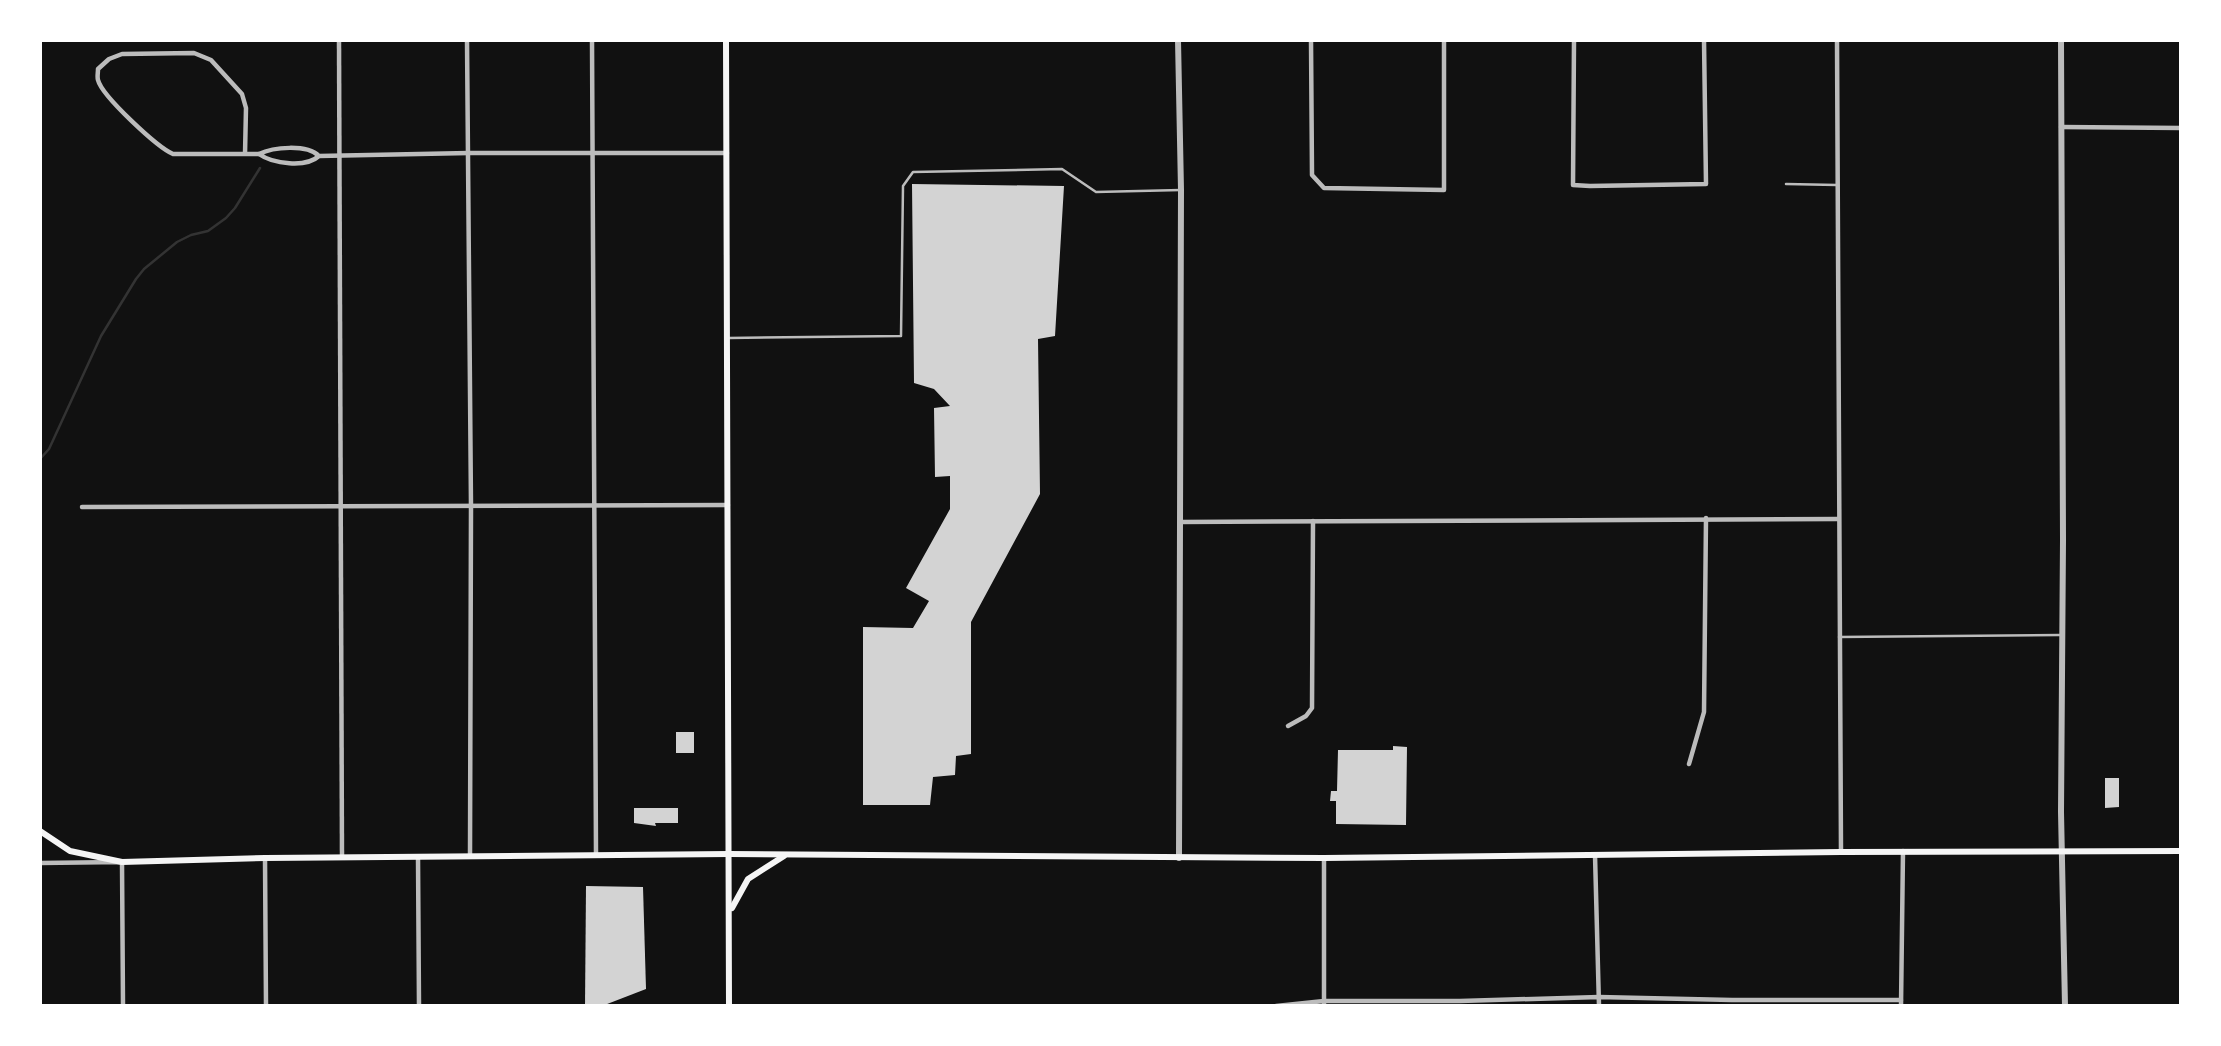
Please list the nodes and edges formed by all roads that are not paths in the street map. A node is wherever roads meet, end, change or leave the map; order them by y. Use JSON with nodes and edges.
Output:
{"nodes":[{"id":1,"x":339,"y":40,"type":"edge"},
{"id":2,"x":467,"y":40,"type":"edge"},
{"id":3,"x":592,"y":40,"type":"edge"},
{"id":4,"x":726,"y":40,"type":"edge"},
{"id":5,"x":1178,"y":40,"type":"edge"},
{"id":6,"x":1311,"y":40,"type":"edge"},
{"id":7,"x":1444,"y":40,"type":"edge"},
{"id":8,"x":1574,"y":40,"type":"edge"},
{"id":9,"x":1704,"y":40,"type":"edge"},
{"id":10,"x":1837,"y":40,"type":"edge"},
{"id":11,"x":2061,"y":40,"type":"edge"},
{"id":12,"x":2060,"y":127,"type":"junction"},
{"id":13,"x":2181,"y":128,"type":"edge"},
{"id":14,"x":469,"y":153,"type":"junction"},
{"id":15,"x":727,"y":153,"type":"junction"},
{"id":16,"x":245,"y":154,"type":"junction"},
{"id":17,"x":259,"y":154,"type":"junction"},
{"id":18,"x":593,"y":154,"type":"junction"},
{"id":19,"x":340,"y":155,"type":"junction"},
{"id":20,"x":319,"y":156,"type":"junction"},
{"id":21,"x":1786,"y":184,"type":"dead end"},
{"id":22,"x":1837,"y":185,"type":"junction"},
{"id":23,"x":1181,"y":190,"type":"junction"},
{"id":24,"x":728,"y":338,"type":"junction"},
{"id":25,"x":596,"y":505,"type":"junction"},
{"id":26,"x":729,"y":505,"type":"junction"},
{"id":27,"x":341,"y":506,"type":"junction"},
{"id":28,"x":471,"y":506,"type":"junction"},
{"id":29,"x":82,"y":507,"type":"dead end"},
{"id":30,"x":1706,"y":518,"type":"junction"},
{"id":31,"x":1838,"y":519,"type":"junction"},
{"id":32,"x":1313,"y":521,"type":"junction"},
{"id":33,"x":1180,"y":522,"type":"junction"},
{"id":34,"x":2063,"y":635,"type":"junction"},
{"id":35,"x":1839,"y":637,"type":"junction"},
{"id":36,"x":1288,"y":726,"type":"dead end"},
{"id":37,"x":1689,"y":764,"type":"dead end"},
{"id":38,"x":40,"y":831,"type":"edge"},
{"id":39,"x":1903,"y":851,"type":"junction"},
{"id":40,"x":2181,"y":851,"type":"edge"},
{"id":41,"x":1841,"y":852,"type":"junction"},
{"id":42,"x":2063,"y":852,"type":"junction"},
{"id":43,"x":729,"y":854,"type":"junction"},
{"id":44,"x":785,"y":855,"type":"junction"},
{"id":45,"x":1595,"y":855,"type":"junction"},
{"id":46,"x":596,"y":856,"type":"junction"},
{"id":47,"x":418,"y":857,"type":"junction"},
{"id":48,"x":470,"y":857,"type":"junction"},
{"id":49,"x":265,"y":858,"type":"junction"},
{"id":50,"x":342,"y":858,"type":"junction"},
{"id":51,"x":1179,"y":858,"type":"junction"},
{"id":52,"x":1324,"y":858,"type":"junction"},
{"id":53,"x":122,"y":862,"type":"junction"},
{"id":54,"x":40,"y":863,"type":"edge"},
{"id":55,"x":731,"y":910,"type":"junction"},
{"id":56,"x":1599,"y":997,"type":"junction"},
{"id":57,"x":1324,"y":1003,"type":"edge"},
{"id":58,"x":1460,"y":1003,"type":"edge"},
{"id":59,"x":1732,"y":1003,"type":"edge"},
{"id":60,"x":1901,"y":1003,"type":"edge"},
{"id":61,"x":123,"y":1006,"type":"edge"},
{"id":62,"x":266,"y":1006,"type":"edge"},
{"id":63,"x":419,"y":1006,"type":"edge"},
{"id":64,"x":729,"y":1006,"type":"edge"},
{"id":65,"x":1276,"y":1006,"type":"edge"},
{"id":66,"x":1599,"y":1006,"type":"edge"},
{"id":67,"x":2065,"y":1006,"type":"edge"}],
"edges":[{"from":1,"to":19,"type":"street"},
{"from":2,"to":14,"type":"street"},
{"from":3,"to":18,"type":"street"},
{"from":4,"to":15,"type":"main road"},
{"from":5,"to":23,"type":"street"},
{"from":6,"to":7,"type":"street"},
{"from":8,"to":9,"type":"street"},
{"from":10,"to":22,"type":"street"},
{"from":11,"to":12,"type":"street"},
{"from":12,"to":13,"type":"street"},
{"from":12,"to":34,"type":"street"},
{"from":14,"to":18,"type":"street"},
{"from":14,"to":19,"type":"street"},
{"from":14,"to":28,"type":"street"},
{"from":15,"to":18,"type":"street"},
{"from":15,"to":24,"type":"main road"},
{"from":16,"to":16,"type":"street"},
{"from":16,"to":17,"type":"street"},
{"from":17,"to":20,"type":"street"},
{"from":17,"to":20,"type":"street"},
{"from":18,"to":25,"type":"street"},
{"from":19,"to":20,"type":"street"},
{"from":19,"to":27,"type":"street"},
{"from":21,"to":22,"type":"lane"},
{"from":22,"to":31,"type":"street"},
{"from":23,"to":24,"type":"lane"},
{"from":23,"to":33,"type":"street"},
{"from":24,"to":26,"type":"main road"},
{"from":25,"to":26,"type":"street"},
{"from":25,"to":28,"type":"street"},
{"from":25,"to":46,"type":"street"},
{"from":26,"to":43,"type":"main road"},
{"from":27,"to":28,"type":"street"},
{"from":27,"to":29,"type":"street"},
{"from":27,"to":50,"type":"street"},
{"from":28,"to":48,"type":"street"},
{"from":30,"to":31,"type":"street"},
{"from":30,"to":32,"type":"street"},
{"from":30,"to":37,"type":"street"},
{"from":31,"to":35,"type":"street"},
{"from":32,"to":33,"type":"street"},
{"from":32,"to":36,"type":"street"},
{"from":33,"to":51,"type":"street"},
{"from":34,"to":35,"type":"lane"},
{"from":34,"to":42,"type":"street"},
{"from":35,"to":41,"type":"street"},
{"from":38,"to":53,"type":"main road"},
{"from":39,"to":41,"type":"main road"},
{"from":39,"to":42,"type":"main road"},
{"from":39,"to":60,"type":"street"},
{"from":40,"to":42,"type":"main road"},
{"from":41,"to":45,"type":"main road"},
{"from":42,"to":67,"type":"street"},
{"from":43,"to":44,"type":"main road"},
{"from":43,"to":46,"type":"main road"},
{"from":43,"to":55,"type":"main road"},
{"from":44,"to":51,"type":"main road"},
{"from":44,"to":55,"type":"main road"},
{"from":45,"to":52,"type":"main road"},
{"from":45,"to":56,"type":"street"},
{"from":46,"to":48,"type":"main road"},
{"from":47,"to":48,"type":"main road"},
{"from":47,"to":50,"type":"main road"},
{"from":47,"to":63,"type":"street"},
{"from":49,"to":50,"type":"main road"},
{"from":49,"to":53,"type":"main road"},
{"from":49,"to":62,"type":"street"},
{"from":51,"to":52,"type":"main road"},
{"from":52,"to":57,"type":"street"},
{"from":53,"to":54,"type":"street"},
{"from":53,"to":61,"type":"street"},
{"from":55,"to":64,"type":"main road"},
{"from":56,"to":58,"type":"street"},
{"from":56,"to":59,"type":"street"},
{"from":56,"to":66,"type":"street"},
{"from":57,"to":58,"type":"street"},
{"from":57,"to":65,"type":"street"},
{"from":59,"to":60,"type":"street"}]}
